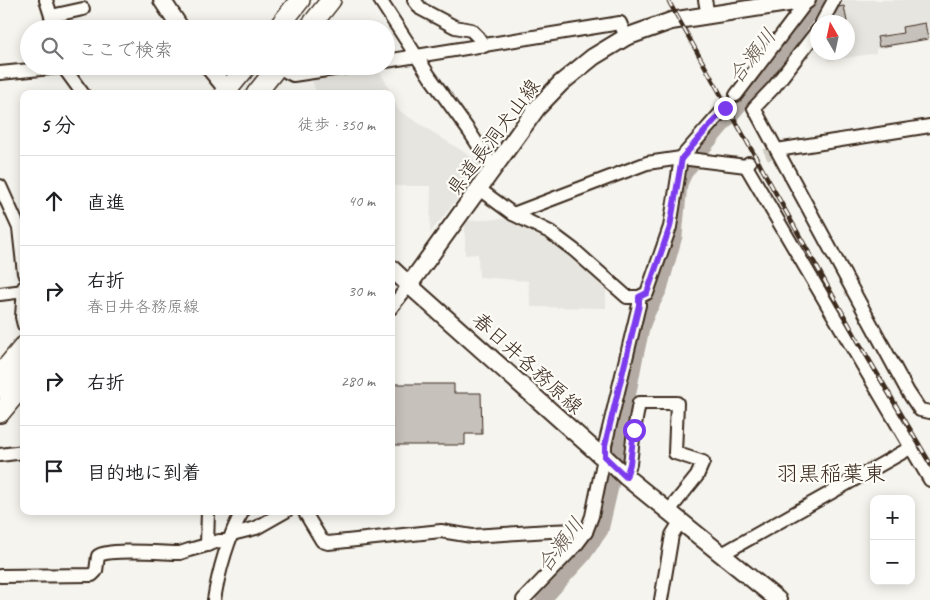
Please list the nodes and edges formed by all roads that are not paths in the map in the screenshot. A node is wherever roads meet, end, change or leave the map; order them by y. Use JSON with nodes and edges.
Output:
{"nodes":[{"id":1,"x":46,"y":0,"type":"edge"},
{"id":2,"x":162,"y":0,"type":"edge"},
{"id":3,"x":300,"y":0,"type":"edge"},
{"id":4,"x":317,"y":0,"type":"edge"},
{"id":5,"x":331,"y":0,"type":"edge"},
{"id":6,"x":342,"y":0,"type":"edge"},
{"id":7,"x":380,"y":0,"type":"edge"},
{"id":8,"x":414,"y":0,"type":"edge"},
{"id":9,"x":807,"y":0,"type":"edge"},
{"id":10,"x":834,"y":0,"type":"edge"},
{"id":11,"x":706,"y":7,"type":"edge"},
{"id":12,"x":83,"y":9,"type":"dead end"},
{"id":13,"x":826,"y":15,"type":"edge"},
{"id":14,"x":51,"y":16,"type":"junction"},
{"id":15,"x":52,"y":20,"type":"edge"},
{"id":16,"x":175,"y":20,"type":"edge"},
{"id":17,"x":284,"y":20,"type":"edge"},
{"id":18,"x":301,"y":20,"type":"edge"},
{"id":19,"x":315,"y":20,"type":"edge"},
{"id":20,"x":327,"y":20,"type":"edge"},
{"id":21,"x":393,"y":20,"type":"edge"},
{"id":22,"x":395,"y":22,"type":"edge"},
{"id":23,"x":626,"y":37,"type":"junction"},
{"id":24,"x":810,"y":40,"type":"edge"},
{"id":25,"x":484,"y":46,"type":"junction"},
{"id":26,"x":418,"y":57,"type":"junction"},
{"id":27,"x":395,"y":60,"type":"edge"},
{"id":28,"x":20,"y":71,"type":"edge"},
{"id":29,"x":0,"y":73,"type":"edge"},
{"id":30,"x":70,"y":75,"type":"edge"},
{"id":31,"x":216,"y":75,"type":"edge"},
{"id":32,"x":242,"y":75,"type":"edge"},
{"id":33,"x":253,"y":75,"type":"edge"},
{"id":34,"x":277,"y":75,"type":"edge"},
{"id":35,"x":281,"y":75,"type":"edge"},
{"id":36,"x":80,"y":90,"type":"edge"},
{"id":37,"x":228,"y":90,"type":"edge"},
{"id":38,"x":233,"y":90,"type":"edge"},
{"id":39,"x":235,"y":90,"type":"edge"},
{"id":40,"x":260,"y":90,"type":"edge"},
{"id":41,"x":273,"y":90,"type":"edge"},
{"id":42,"x":736,"y":95,"type":"dead end"},
{"id":43,"x":725,"y":108,"type":"dead end"},
{"id":44,"x":930,"y":126,"type":"edge"},
{"id":45,"x":777,"y":150,"type":"junction"},
{"id":46,"x":682,"y":158,"type":"junction"},
{"id":47,"x":493,"y":168,"type":"junction"},
{"id":48,"x":0,"y":186,"type":"edge"},
{"id":49,"x":479,"y":189,"type":"junction"},
{"id":50,"x":4,"y":203,"type":"edge"},
{"id":51,"x":513,"y":214,"type":"junction"},
{"id":52,"x":20,"y":237,"type":"edge"},
{"id":53,"x":395,"y":272,"type":"edge"},
{"id":54,"x":409,"y":285,"type":"junction"},
{"id":55,"x":20,"y":291,"type":"edge"},
{"id":56,"x":0,"y":294,"type":"edge"},
{"id":57,"x":639,"y":297,"type":"junction"},
{"id":58,"x":395,"y":303,"type":"edge"},
{"id":59,"x":20,"y":351,"type":"edge"},
{"id":60,"x":20,"y":373,"type":"edge"},
{"id":61,"x":0,"y":375,"type":"edge"},
{"id":62,"x":20,"y":389,"type":"edge"},
{"id":63,"x":0,"y":397,"type":"edge"},
{"id":64,"x":20,"y":404,"type":"edge"},
{"id":65,"x":0,"y":413,"type":"edge"},
{"id":66,"x":930,"y":413,"type":"edge"},
{"id":67,"x":0,"y":428,"type":"edge"},
{"id":68,"x":912,"y":447,"type":"junction"},
{"id":69,"x":20,"y":452,"type":"edge"},
{"id":70,"x":0,"y":455,"type":"edge"},
{"id":71,"x":604,"y":458,"type":"junction"},
{"id":72,"x":626,"y":477,"type":"junction"},
{"id":73,"x":930,"y":480,"type":"edge"},
{"id":74,"x":208,"y":515,"type":"edge"},
{"id":75,"x":240,"y":515,"type":"edge"},
{"id":76,"x":279,"y":515,"type":"edge"},
{"id":77,"x":306,"y":515,"type":"edge"},
{"id":78,"x":674,"y":517,"type":"junction"},
{"id":79,"x":586,"y":532,"type":"junction"},
{"id":80,"x":231,"y":537,"type":"junction"},
{"id":81,"x":207,"y":545,"type":"junction"},
{"id":82,"x":722,"y":554,"type":"junction"},
{"id":83,"x":0,"y":576,"type":"edge"},
{"id":84,"x":214,"y":600,"type":"edge"},
{"id":85,"x":523,"y":600,"type":"edge"},
{"id":86,"x":662,"y":600,"type":"edge"},
{"id":87,"x":778,"y":600,"type":"edge"}],
"edges":[{"from":1,"to":14,"type":"street"},
{"from":2,"to":16,"type":"main road"},
{"from":3,"to":17,"type":"highway"},
{"from":4,"to":18,"type":"highway"},
{"from":5,"to":19,"type":"highway"},
{"from":6,"to":20,"type":"highway"},
{"from":7,"to":21,"type":"street"},
{"from":8,"to":25,"type":"street"},
{"from":9,"to":11,"type":"main road","name":"県道長洞犬山線"},
{"from":9,"to":42,"type":"street"},
{"from":10,"to":13,"type":"street"},
{"from":11,"to":23,"type":"main road","name":"県道長洞犬山線"},
{"from":12,"to":14,"type":"street"},
{"from":14,"to":15,"type":"street"},
{"from":22,"to":26,"type":"street"},
{"from":23,"to":25,"type":"street"},
{"from":23,"to":47,"type":"main road","name":"県道長洞犬山線"},
{"from":24,"to":45,"type":"street"},
{"from":25,"to":26,"type":"street"},
{"from":26,"to":27,"type":"street"},
{"from":26,"to":47,"type":"street"},
{"from":28,"to":29,"type":"street"},
{"from":30,"to":36,"type":"street"},
{"from":31,"to":37,"type":"main road"},
{"from":32,"to":38,"type":"highway"},
{"from":33,"to":39,"type":"highway"},
{"from":34,"to":40,"type":"highway"},
{"from":35,"to":41,"type":"highway"},
{"from":43,"to":46,"type":"street"},
{"from":44,"to":45,"type":"street"},
{"from":45,"to":66,"type":"street"},
{"from":46,"to":51,"type":"street"},
{"from":46,"to":57,"type":"street"},
{"from":46,"to":68,"type":"street"},
{"from":47,"to":49,"type":"main road","name":"県道長洞犬山線"},
{"from":48,"to":50,"type":"street"},
{"from":49,"to":51,"type":"street"},
{"from":49,"to":54,"type":"main road","name":"県道長洞犬山線"},
{"from":50,"to":52,"type":"street"},
{"from":51,"to":57,"type":"street"},
{"from":53,"to":54,"type":"main road","name":"春日井各務原線"},
{"from":54,"to":58,"type":"street"},
{"from":54,"to":71,"type":"main road","name":"春日井各務原線"},
{"from":55,"to":56,"type":"street"},
{"from":57,"to":71,"type":"street"},
{"from":59,"to":61,"type":"highway"},
{"from":60,"to":63,"type":"highway"},
{"from":62,"to":65,"type":"highway"},
{"from":64,"to":67,"type":"highway"},
{"from":68,"to":73,"type":"street"},
{"from":68,"to":82,"type":"street"},
{"from":69,"to":70,"type":"street"},
{"from":71,"to":72,"type":"main road","name":"春日井各務原線"},
{"from":71,"to":79,"type":"street"},
{"from":72,"to":78,"type":"main road","name":"春日井各務原線"},
{"from":72,"to":78,"type":"street"},
{"from":74,"to":81,"type":"street"},
{"from":75,"to":80,"type":"street"},
{"from":76,"to":80,"type":"street"},
{"from":77,"to":79,"type":"street"},
{"from":78,"to":82,"type":"main road","name":"春日井各務原線"},
{"from":78,"to":86,"type":"street"},
{"from":79,"to":85,"type":"street"},
{"from":80,"to":81,"type":"street"},
{"from":80,"to":84,"type":"street"},
{"from":81,"to":83,"type":"street"},
{"from":82,"to":87,"type":"main road","name":"春日井各務原線"}]}
